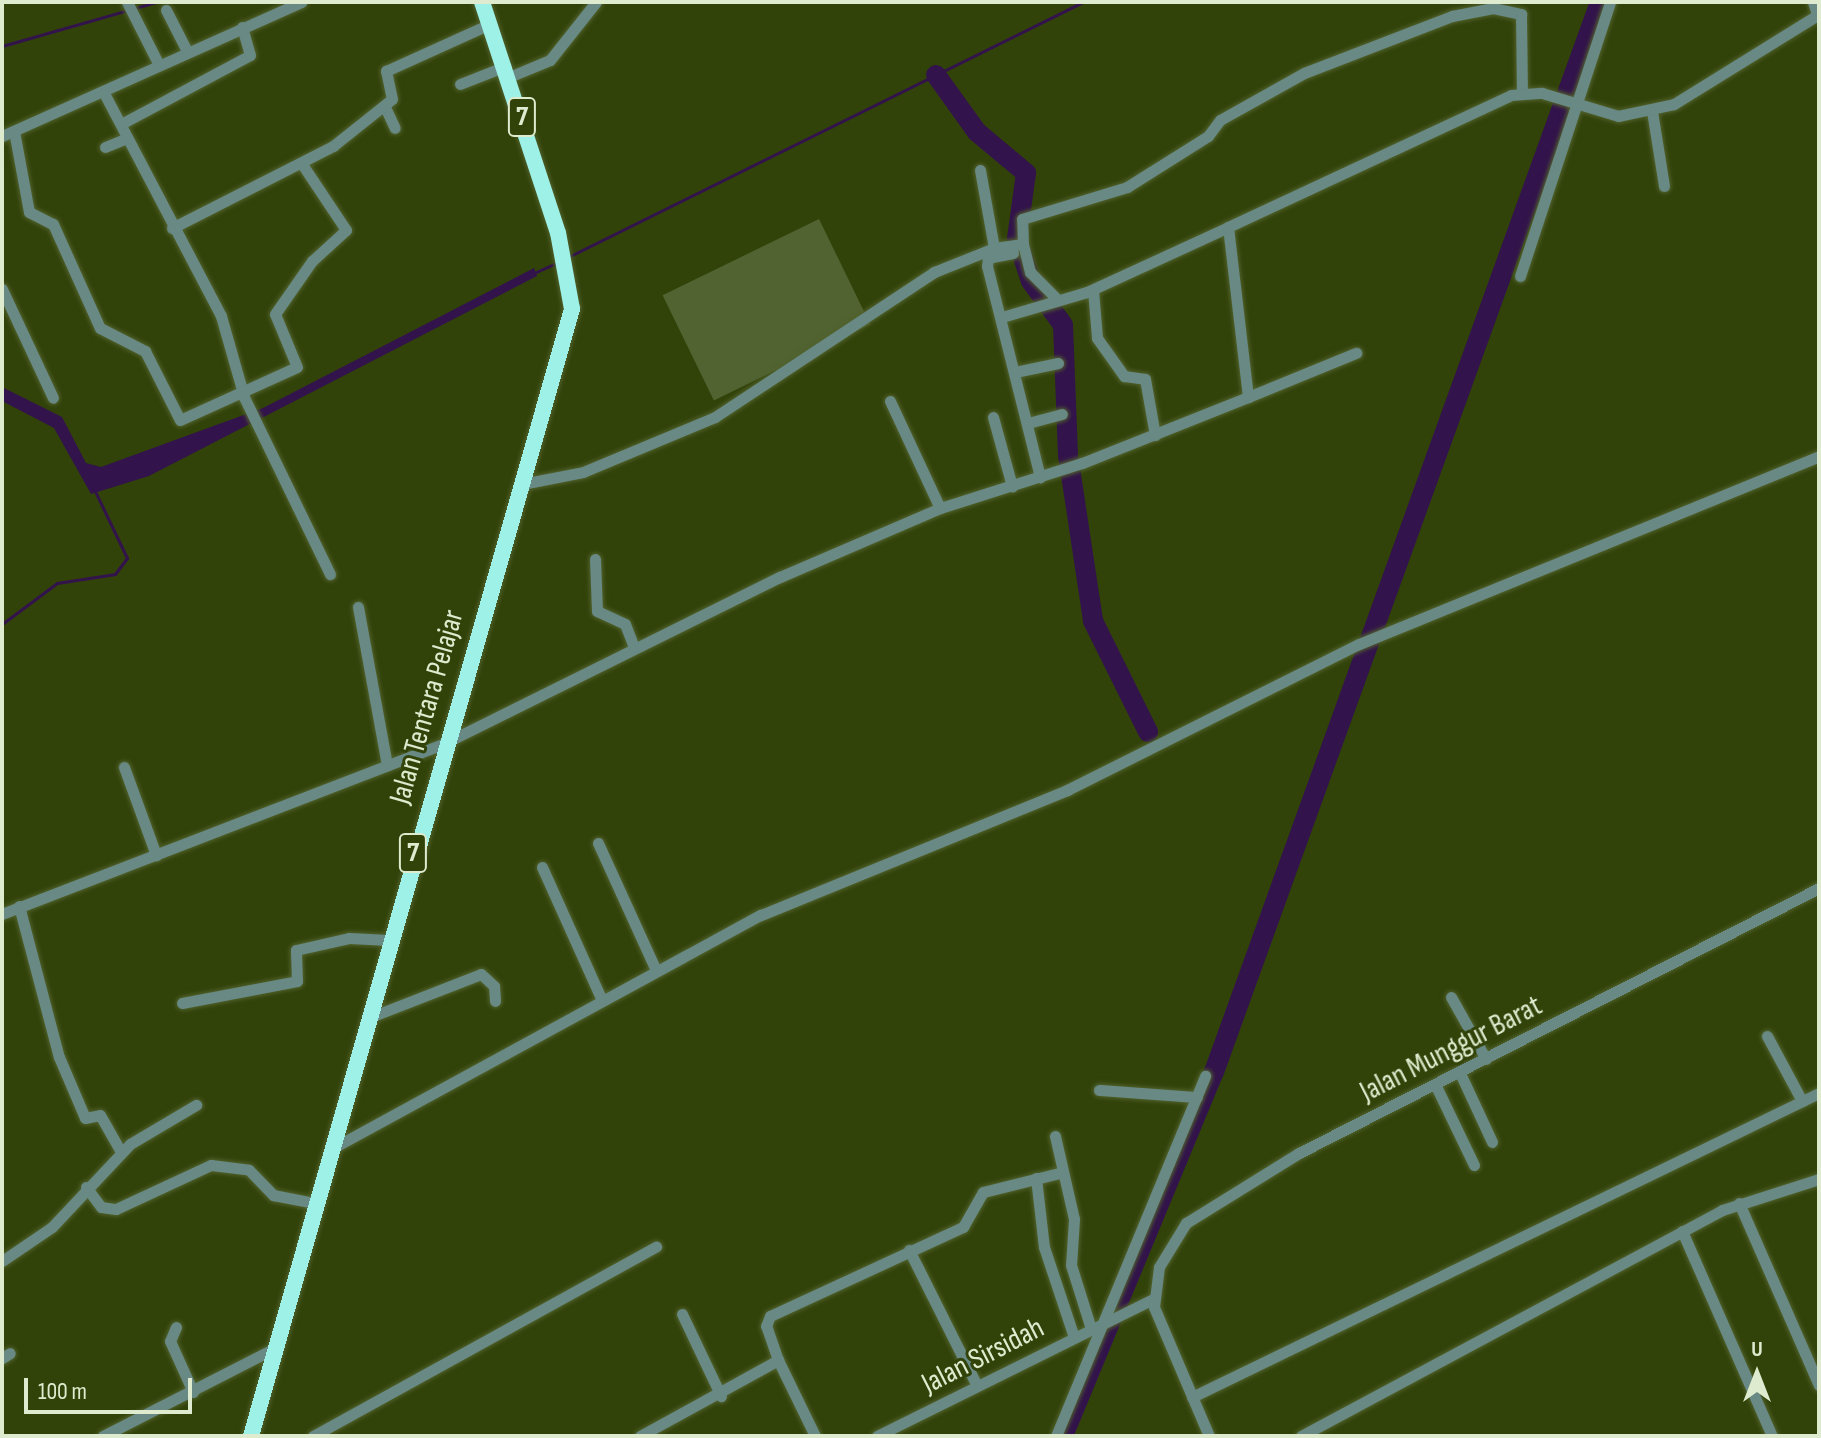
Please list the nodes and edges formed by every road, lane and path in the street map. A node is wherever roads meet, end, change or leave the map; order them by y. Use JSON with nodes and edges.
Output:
{"nodes":[{"id":1,"x":301,"y":2,"type":"edge"},
{"id":2,"x":482,"y":2,"type":"edge"},
{"id":3,"x":1610,"y":2,"type":"edge"},
{"id":4,"x":1813,"y":2,"type":"edge"},
{"id":5,"x":127,"y":3,"type":"edge"},
{"id":6,"x":589,"y":4,"type":"edge"},
{"id":7,"x":1522,"y":8,"type":"edge"},
{"id":8,"x":166,"y":10,"type":"dead end"},
{"id":9,"x":1818,"y":14,"type":"edge"},
{"id":10,"x":490,"y":24,"type":"junction"},
{"id":11,"x":242,"y":27,"type":"junction"},
{"id":12,"x":187,"y":51,"type":"junction"},
{"id":13,"x":159,"y":65,"type":"junction"},
{"id":14,"x":508,"y":71,"type":"junction"},
{"id":15,"x":460,"y":84,"type":"dead end"},
{"id":16,"x":104,"y":93,"type":"junction"},
{"id":17,"x":1522,"y":93,"type":"junction"},
{"id":18,"x":1574,"y":104,"type":"junction"},
{"id":19,"x":385,"y":107,"type":"junction"},
{"id":20,"x":1652,"y":111,"type":"junction"},
{"id":21,"x":121,"y":124,"type":"junction"},
{"id":22,"x":395,"y":128,"type":"dead end"},
{"id":23,"x":14,"y":131,"type":"junction"},
{"id":24,"x":2,"y":136,"type":"edge"},
{"id":25,"x":127,"y":138,"type":"junction"},
{"id":26,"x":105,"y":147,"type":"dead end"},
{"id":27,"x":302,"y":164,"type":"junction"},
{"id":28,"x":980,"y":170,"type":"dead end"},
{"id":29,"x":1664,"y":186,"type":"dead end"},
{"id":30,"x":1228,"y":227,"type":"junction"},
{"id":31,"x":172,"y":228,"type":"junction"},
{"id":32,"x":1018,"y":246,"type":"junction"},
{"id":33,"x":994,"y":248,"type":"junction"},
{"id":34,"x":1520,"y":276,"type":"dead end"},
{"id":35,"x":2,"y":289,"type":"edge"},
{"id":36,"x":1093,"y":290,"type":"junction"},
{"id":37,"x":5,"y":301,"type":"edge"},
{"id":38,"x":1056,"y":301,"type":"junction"},
{"id":39,"x":1002,"y":317,"type":"junction"},
{"id":40,"x":1356,"y":353,"type":"dead end"},
{"id":41,"x":1058,"y":363,"type":"dead end"},
{"id":42,"x":1015,"y":372,"type":"junction"},
{"id":43,"x":243,"y":394,"type":"junction"},
{"id":44,"x":1248,"y":397,"type":"junction"},
{"id":45,"x":53,"y":398,"type":"dead end"},
{"id":46,"x":890,"y":401,"type":"dead end"},
{"id":47,"x":1062,"y":414,"type":"dead end"},
{"id":48,"x":993,"y":417,"type":"dead end"},
{"id":49,"x":1028,"y":423,"type":"junction"},
{"id":50,"x":1155,"y":435,"type":"junction"},
{"id":51,"x":1819,"y":456,"type":"edge"},
{"id":52,"x":1040,"y":477,"type":"junction"},
{"id":53,"x":522,"y":484,"type":"junction"},
{"id":54,"x":1012,"y":486,"type":"junction"},
{"id":55,"x":940,"y":508,"type":"junction"},
{"id":56,"x":595,"y":559,"type":"dead end"},
{"id":57,"x":330,"y":574,"type":"dead end"},
{"id":58,"x":358,"y":607,"type":"dead end"},
{"id":59,"x":634,"y":647,"type":"junction"},
{"id":60,"x":445,"y":743,"type":"junction"},
{"id":61,"x":387,"y":765,"type":"junction"},
{"id":62,"x":124,"y":767,"type":"dead end"},
{"id":63,"x":598,"y":843,"type":"dead end"},
{"id":64,"x":156,"y":855,"type":"junction"},
{"id":65,"x":542,"y":867,"type":"dead end"},
{"id":66,"x":1819,"y":888,"type":"edge"},
{"id":67,"x":19,"y":906,"type":"junction"},
{"id":68,"x":2,"y":914,"type":"edge"},
{"id":69,"x":389,"y":940,"type":"junction"},
{"id":70,"x":655,"y":968,"type":"junction"},
{"id":71,"x":1451,"y":997,"type":"dead end"},
{"id":72,"x":601,"y":998,"type":"junction"},
{"id":73,"x":495,"y":1001,"type":"dead end"},
{"id":74,"x":182,"y":1003,"type":"dead end"},
{"id":75,"x":367,"y":1018,"type":"junction"},
{"id":76,"x":1767,"y":1036,"type":"dead end"},
{"id":77,"x":1486,"y":1059,"type":"junction"},
{"id":78,"x":1460,"y":1073,"type":"junction"},
{"id":79,"x":1205,"y":1076,"type":"dead end"},
{"id":80,"x":1435,"y":1084,"type":"junction"},
{"id":81,"x":1099,"y":1090,"type":"dead end"},
{"id":82,"x":1819,"y":1093,"type":"edge"},
{"id":83,"x":1197,"y":1097,"type":"junction"},
{"id":84,"x":1802,"y":1101,"type":"junction"},
{"id":85,"x":196,"y":1105,"type":"dead end"},
{"id":86,"x":1055,"y":1136,"type":"dead end"},
{"id":87,"x":1492,"y":1142,"type":"dead end"},
{"id":88,"x":331,"y":1149,"type":"junction"},
{"id":89,"x":121,"y":1152,"type":"junction"},
{"id":90,"x":1474,"y":1165,"type":"dead end"},
{"id":91,"x":1063,"y":1172,"type":"junction"},
{"id":92,"x":1036,"y":1178,"type":"junction"},
{"id":93,"x":1819,"y":1179,"type":"edge"},
{"id":94,"x":86,"y":1187,"type":"junction"},
{"id":95,"x":315,"y":1203,"type":"junction"},
{"id":96,"x":1739,"y":1203,"type":"junction"},
{"id":97,"x":1682,"y":1231,"type":"junction"},
{"id":98,"x":656,"y":1247,"type":"dead end"},
{"id":99,"x":909,"y":1250,"type":"junction"},
{"id":100,"x":2,"y":1261,"type":"edge"},
{"id":101,"x":1153,"y":1299,"type":"junction"},
{"id":102,"x":682,"y":1314,"type":"dead end"},
{"id":103,"x":1108,"y":1320,"type":"junction"},
{"id":104,"x":176,"y":1327,"type":"dead end"},
{"id":105,"x":1091,"y":1329,"type":"junction"},
{"id":106,"x":1074,"y":1337,"type":"junction"},
{"id":107,"x":275,"y":1348,"type":"junction"},
{"id":108,"x":778,"y":1360,"type":"junction"},
{"id":109,"x":1819,"y":1385,"type":"edge"},
{"id":110,"x":977,"y":1386,"type":"junction"},
{"id":111,"x":193,"y":1392,"type":"junction"},
{"id":112,"x":721,"y":1396,"type":"junction"},
{"id":113,"x":1192,"y":1397,"type":"junction"},
{"id":114,"x":103,"y":1436,"type":"edge"},
{"id":115,"x":251,"y":1436,"type":"edge"},
{"id":116,"x":313,"y":1436,"type":"edge"},
{"id":117,"x":640,"y":1436,"type":"edge"},
{"id":118,"x":815,"y":1436,"type":"edge"},
{"id":119,"x":877,"y":1436,"type":"edge"},
{"id":120,"x":1056,"y":1436,"type":"edge"},
{"id":121,"x":1209,"y":1436,"type":"edge"},
{"id":122,"x":1301,"y":1436,"type":"edge"},
{"id":123,"x":1772,"y":1436,"type":"edge"}],
"edges":[{"from":1,"to":11,"type":"street"},
{"from":2,"to":10,"type":"highway","number":"7"},
{"from":3,"to":18,"type":"street"},
{"from":4,"to":9,"type":"street"},
{"from":5,"to":13,"type":"street"},
{"from":6,"to":14,"type":"street"},
{"from":7,"to":17,"type":"street"},
{"from":7,"to":32,"type":"street"},
{"from":8,"to":12,"type":"street"},
{"from":9,"to":20,"type":"street"},
{"from":10,"to":14,"type":"highway","number":"7"},
{"from":10,"to":19,"type":"street"},
{"from":11,"to":12,"type":"street"},
{"from":11,"to":21,"type":"street"},
{"from":12,"to":13,"type":"street"},
{"from":13,"to":16,"type":"street"},
{"from":14,"to":15,"type":"street"},
{"from":14,"to":53,"type":"highway","name":"Jalan Tentara Pelajar","number":"7"},
{"from":16,"to":21,"type":"street"},
{"from":16,"to":23,"type":"street"},
{"from":17,"to":18,"type":"street"},
{"from":17,"to":30,"type":"street"},
{"from":18,"to":20,"type":"street"},
{"from":18,"to":34,"type":"street"},
{"from":19,"to":22,"type":"street"},
{"from":19,"to":27,"type":"street"},
{"from":20,"to":29,"type":"street"},
{"from":21,"to":25,"type":"street"},
{"from":23,"to":24,"type":"street"},
{"from":23,"to":43,"type":"street"},
{"from":25,"to":26,"type":"street"},
{"from":25,"to":31,"type":"street"},
{"from":27,"to":31,"type":"street"},
{"from":27,"to":43,"type":"street"},
{"from":28,"to":33,"type":"street"},
{"from":30,"to":36,"type":"street"},
{"from":30,"to":44,"type":"street"},
{"from":31,"to":43,"type":"street"},
{"from":32,"to":33,"type":"street"},
{"from":32,"to":38,"type":"street"},
{"from":32,"to":39,"type":"street"},
{"from":33,"to":53,"type":"street"},
{"from":35,"to":37,"type":"street"},
{"from":36,"to":38,"type":"street"},
{"from":36,"to":50,"type":"street"},
{"from":37,"to":45,"type":"street"},
{"from":38,"to":39,"type":"street"},
{"from":39,"to":42,"type":"street"},
{"from":40,"to":44,"type":"street"},
{"from":41,"to":42,"type":"street"},
{"from":42,"to":49,"type":"street"},
{"from":43,"to":57,"type":"street"},
{"from":44,"to":50,"type":"street"},
{"from":46,"to":55,"type":"street"},
{"from":47,"to":49,"type":"street"},
{"from":48,"to":54,"type":"street"},
{"from":49,"to":52,"type":"street"},
{"from":50,"to":52,"type":"street"},
{"from":51,"to":70,"type":"street"},
{"from":52,"to":54,"type":"street"},
{"from":53,"to":60,"type":"highway","name":"Jalan Tentara Pelajar","number":"7"},
{"from":54,"to":55,"type":"street"},
{"from":55,"to":59,"type":"street"},
{"from":56,"to":59,"type":"street"},
{"from":58,"to":61,"type":"street"},
{"from":59,"to":60,"type":"street"},
{"from":60,"to":61,"type":"street"},
{"from":60,"to":69,"type":"highway","name":"Jalan Tentara Pelajar","number":"7"},
{"from":61,"to":64,"type":"street"},
{"from":62,"to":64,"type":"street"},
{"from":63,"to":70,"type":"street"},
{"from":64,"to":67,"type":"street"},
{"from":65,"to":72,"type":"street"},
{"from":66,"to":77,"type":"street","name":"Jalan Munggur Barat"},
{"from":67,"to":68,"type":"street"},
{"from":67,"to":89,"type":"street"},
{"from":69,"to":74,"type":"street"},
{"from":69,"to":75,"type":"highway","name":"Jalan Tentara Pelajar","number":"7"},
{"from":70,"to":72,"type":"street"},
{"from":71,"to":77,"type":"street"},
{"from":72,"to":88,"type":"street"},
{"from":73,"to":75,"type":"street"},
{"from":75,"to":88,"type":"highway","name":"Jalan Tentara Pelajar","number":"7"},
{"from":76,"to":84,"type":"street"},
{"from":77,"to":78,"type":"street","name":"Jalan Munggur Barat"},
{"from":78,"to":80,"type":"street","name":"Jalan Munggur Barat"},
{"from":78,"to":87,"type":"street"},
{"from":79,"to":83,"type":"street"},
{"from":80,"to":90,"type":"street"},
{"from":80,"to":101,"type":"street","name":"Jalan Munggur Barat"},
{"from":81,"to":83,"type":"street"},
{"from":82,"to":84,"type":"street"},
{"from":83,"to":103,"type":"street"},
{"from":84,"to":113,"type":"street"},
{"from":85,"to":89,"type":"street"},
{"from":86,"to":91,"type":"street"},
{"from":88,"to":95,"type":"highway","name":"Jalan Tentara Pelajar","number":"7"},
{"from":89,"to":94,"type":"street"},
{"from":91,"to":92,"type":"street"},
{"from":91,"to":105,"type":"street"},
{"from":92,"to":99,"type":"street"},
{"from":92,"to":106,"type":"street"},
{"from":93,"to":96,"type":"street"},
{"from":94,"to":95,"type":"street"},
{"from":94,"to":100,"type":"street"},
{"from":95,"to":107,"type":"highway","name":"Jalan Tentara Pelajar","number":"7"},
{"from":96,"to":97,"type":"street"},
{"from":96,"to":109,"type":"street"},
{"from":97,"to":122,"type":"street"},
{"from":97,"to":123,"type":"street"},
{"from":98,"to":116,"type":"street"},
{"from":99,"to":108,"type":"street"},
{"from":99,"to":110,"type":"street"},
{"from":101,"to":103,"type":"street","name":"Jalan Sirsidah"},
{"from":101,"to":113,"type":"street"},
{"from":102,"to":112,"type":"street"},
{"from":103,"to":105,"type":"street","name":"Jalan Sirsidah"},
{"from":103,"to":120,"type":"street"},
{"from":104,"to":111,"type":"street"},
{"from":105,"to":106,"type":"street","name":"Jalan Sirsidah"},
{"from":106,"to":110,"type":"street","name":"Jalan Sirsidah"},
{"from":107,"to":111,"type":"street"},
{"from":107,"to":115,"type":"highway","name":"Jalan Tentara Pelajar","number":"7"},
{"from":108,"to":112,"type":"street"},
{"from":108,"to":118,"type":"street"},
{"from":110,"to":119,"type":"street","name":"Jalan Sirsidah"},
{"from":111,"to":114,"type":"street"},
{"from":112,"to":117,"type":"street"},
{"from":113,"to":121,"type":"street"}]}
